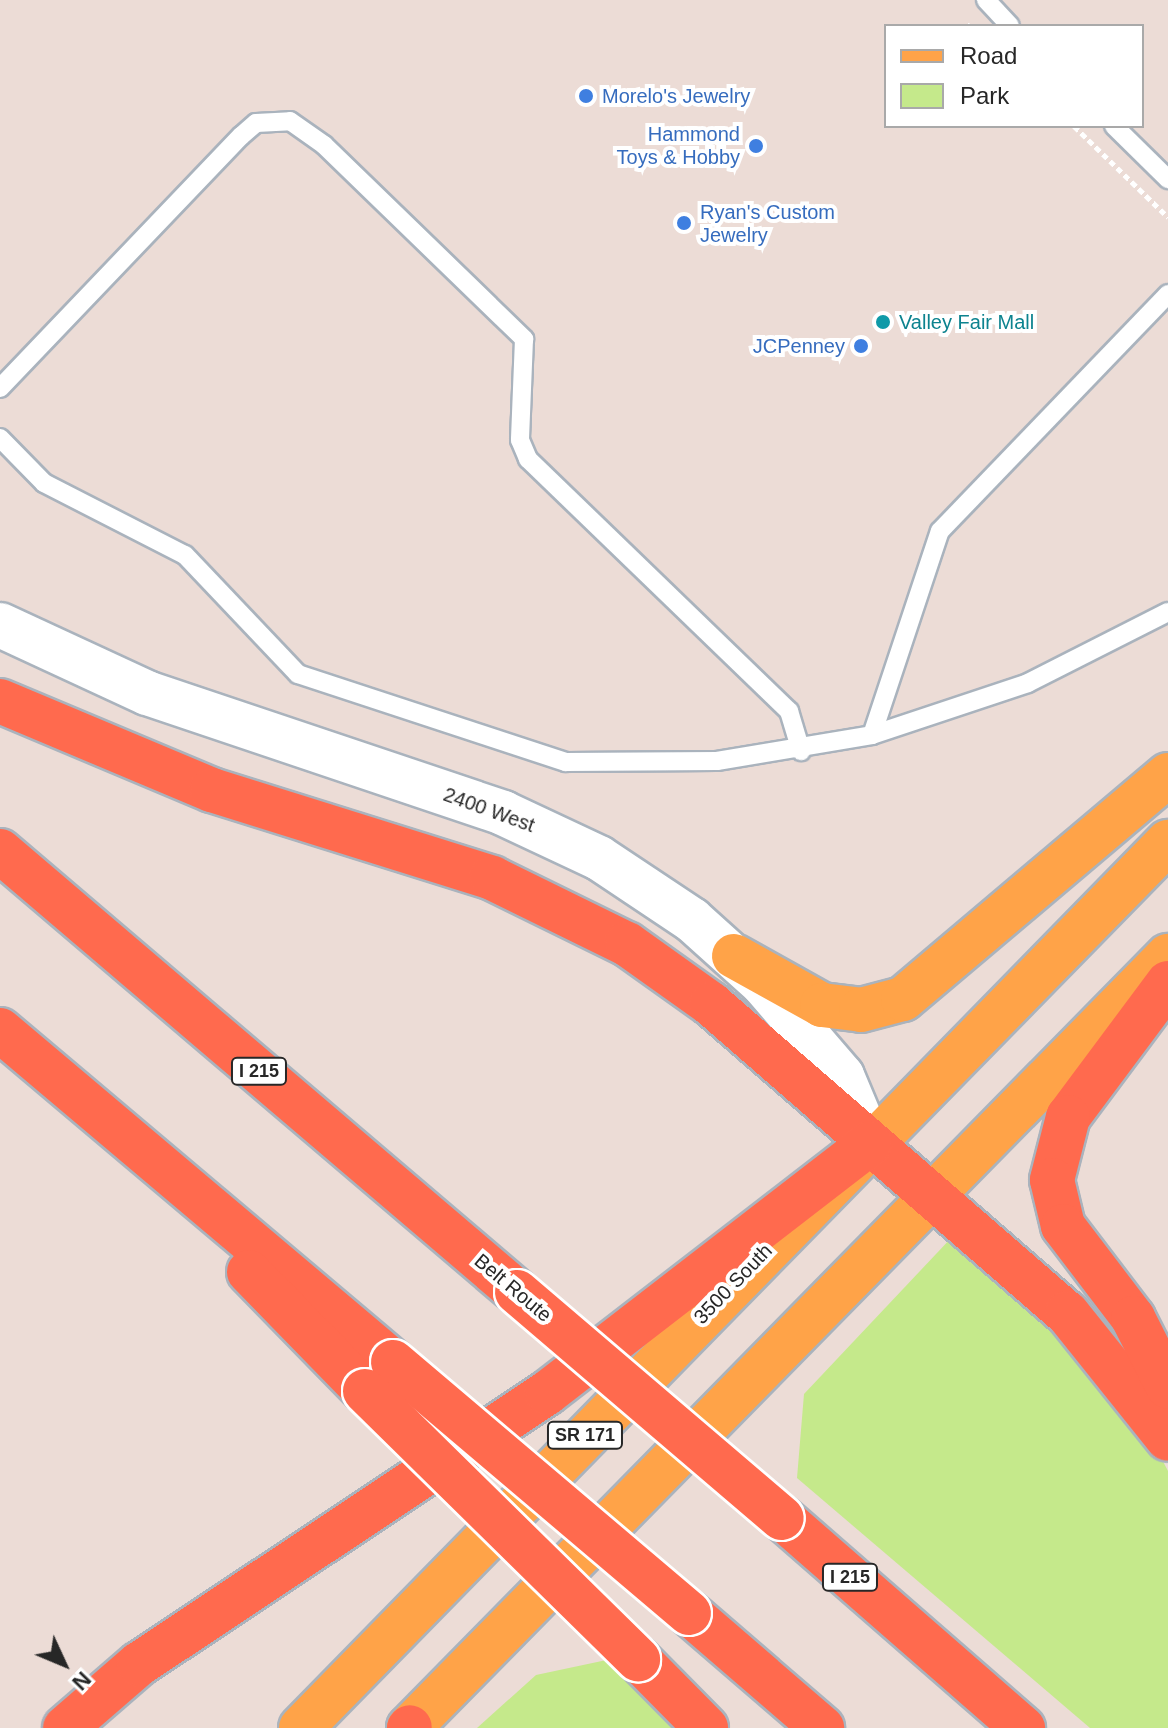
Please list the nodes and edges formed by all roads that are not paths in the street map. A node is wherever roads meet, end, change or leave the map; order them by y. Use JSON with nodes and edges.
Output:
{"nodes":[{"id":1,"x":986,"y":0,"type":"edge"},
{"id":2,"x":1008,"y":24,"type":"edge"},
{"id":3,"x":1116,"y":128,"type":"edge"},
{"id":4,"x":1168,"y":179,"type":"edge"},
{"id":5,"x":1168,"y":294,"type":"edge"},
{"id":6,"x":0,"y":388,"type":"edge"},
{"id":7,"x":0,"y":438,"type":"edge"},
{"id":8,"x":1168,"y":612,"type":"edge"},
{"id":9,"x":0,"y":625,"type":"edge"},
{"id":10,"x":0,"y":701,"type":"edge"},
{"id":11,"x":872,"y":735,"type":"junction"},
{"id":12,"x":801,"y":751,"type":"junction"},
{"id":13,"x":1168,"y":775,"type":"edge"},
{"id":14,"x":1168,"y":842,"type":"edge"},
{"id":15,"x":0,"y":851,"type":"edge"},
{"id":16,"x":734,"y":956,"type":"junction"},
{"id":17,"x":1168,"y":956,"type":"edge"},
{"id":18,"x":1168,"y":983,"type":"edge"},
{"id":19,"x":0,"y":1030,"type":"edge"},
{"id":20,"x":870,"y":1143,"type":"junction"},
{"id":21,"x":934,"y":1199,"type":"junction"},
{"id":22,"x":379,"y":1377,"type":"junction"},
{"id":23,"x":1168,"y":1387,"type":"edge"},
{"id":24,"x":1168,"y":1439,"type":"edge"},
{"id":25,"x":65,"y":1728,"type":"edge"},
{"id":26,"x":301,"y":1728,"type":"edge"},
{"id":27,"x":410,"y":1728,"type":"edge"},
{"id":28,"x":706,"y":1728,"type":"edge"},
{"id":29,"x":822,"y":1728,"type":"edge"},
{"id":30,"x":1023,"y":1728,"type":"edge"}],
"edges":[{"from":1,"to":2,"type":"lane"},
{"from":3,"to":4,"type":"lane"},
{"from":5,"to":11,"type":"lane"},
{"from":6,"to":12,"type":"lane"},
{"from":7,"to":12,"type":"lane"},
{"from":8,"to":11,"type":"lane"},
{"from":9,"to":16,"type":"street","name":"2400 West"},
{"from":10,"to":20,"type":"highway"},
{"from":11,"to":12,"type":"lane"},
{"from":13,"to":16,"type":"main road"},
{"from":14,"to":20,"type":"main road","name":"3500 South","number":"SR 171"},
{"from":15,"to":30,"type":"highway","name":"Belt Route","number":"I 215","bridge":true},
{"from":16,"to":20,"type":"street","name":"2400 West"},
{"from":17,"to":21,"type":"main road"},
{"from":18,"to":23,"type":"highway"},
{"from":19,"to":22,"type":"highway"},
{"from":20,"to":21,"type":"highway"},
{"from":20,"to":25,"type":"highway"},
{"from":20,"to":26,"type":"main road","name":"3500 South","number":"SR 171"},
{"from":21,"to":24,"type":"highway"},
{"from":21,"to":27,"type":"main road"},
{"from":22,"to":28,"type":"highway","bridge":true},
{"from":22,"to":29,"type":"highway","bridge":true}]}
